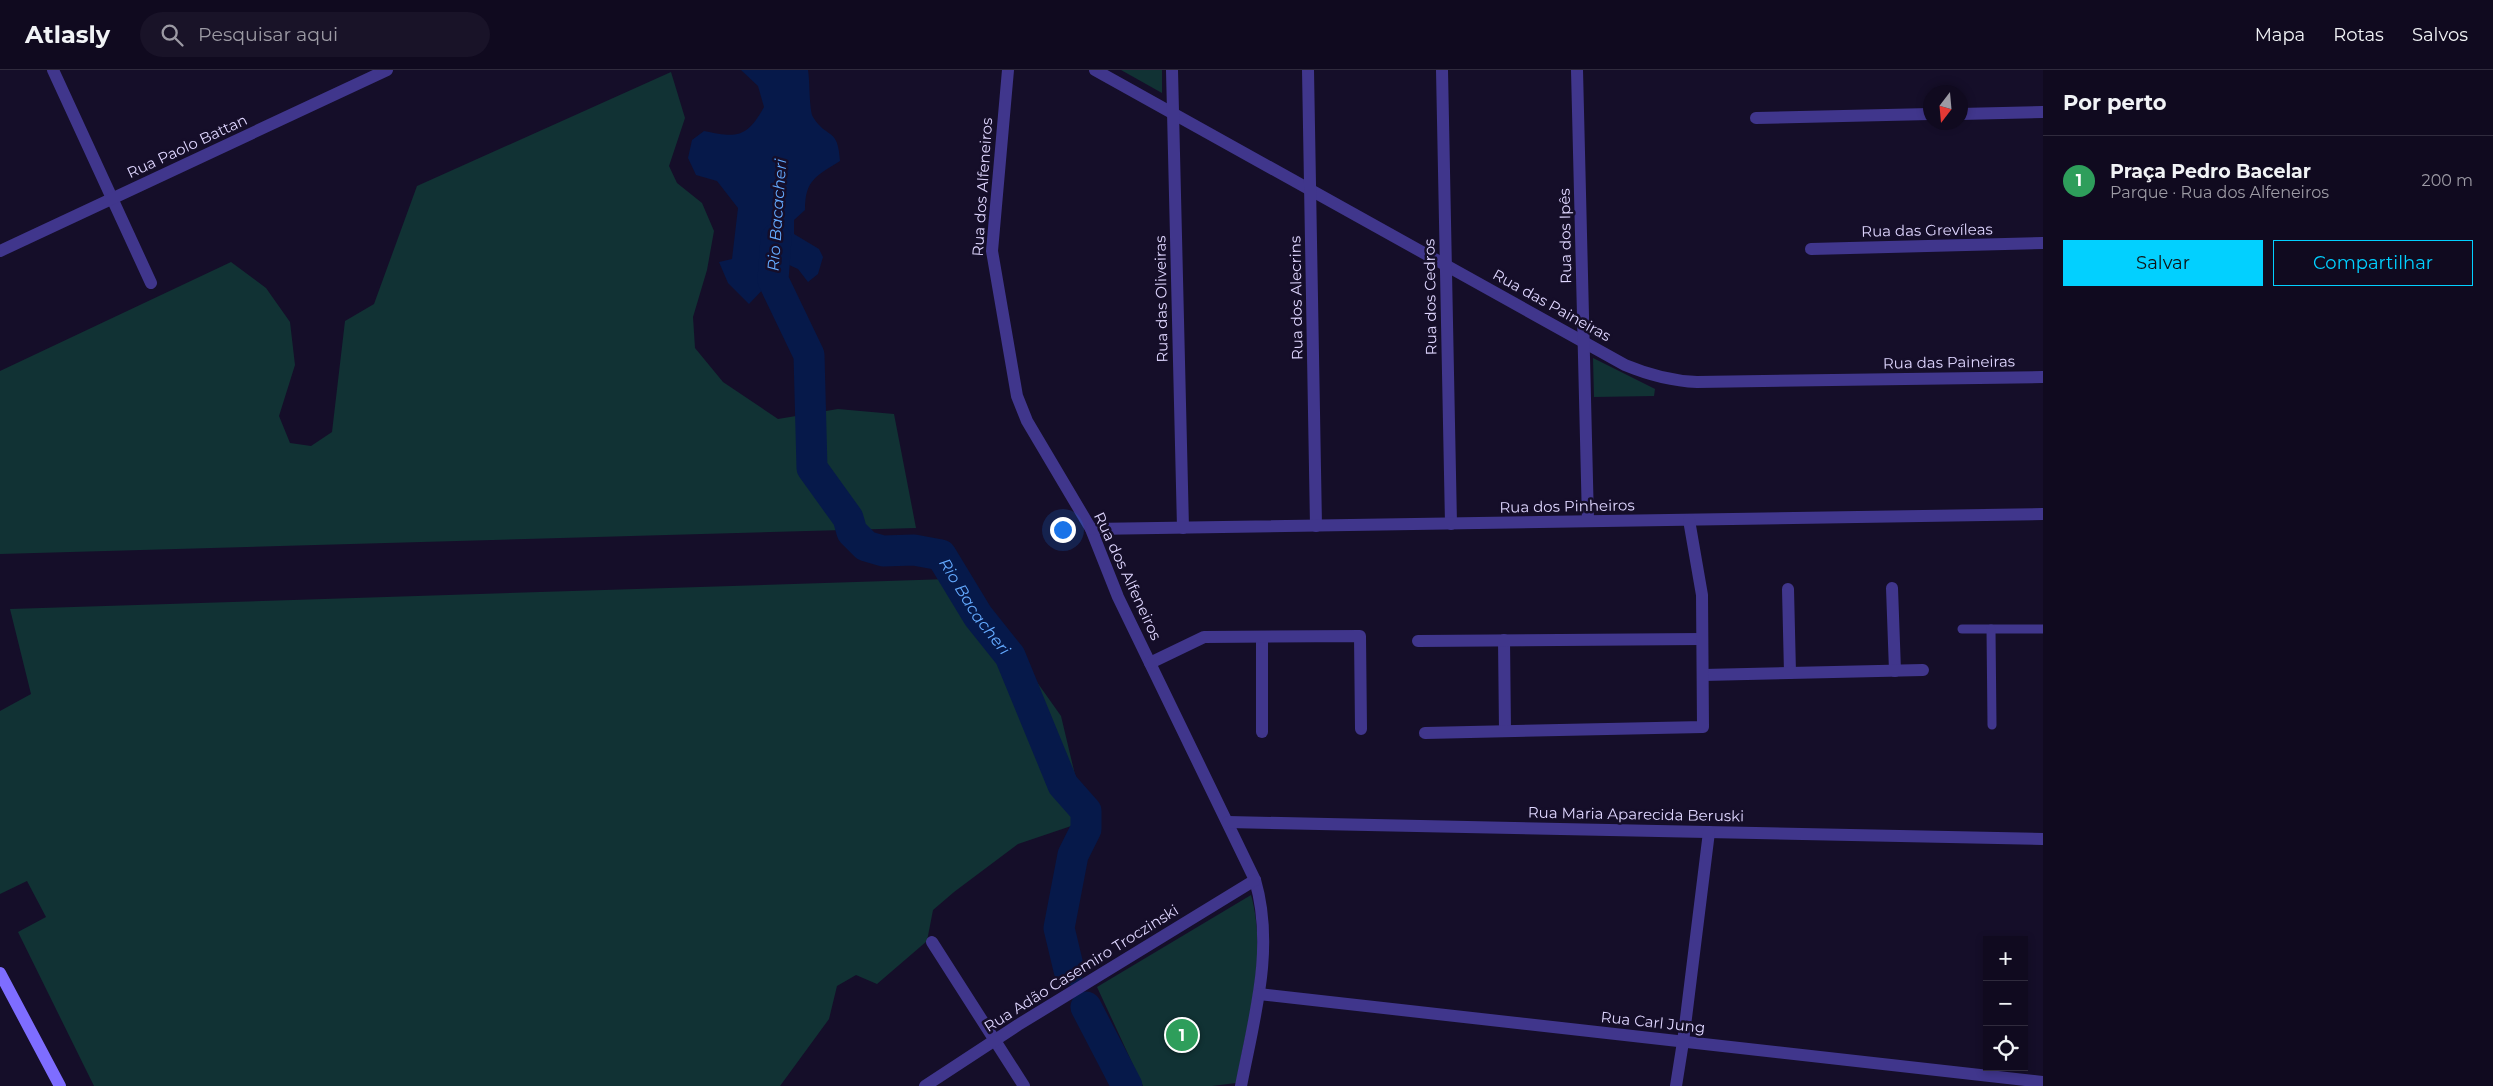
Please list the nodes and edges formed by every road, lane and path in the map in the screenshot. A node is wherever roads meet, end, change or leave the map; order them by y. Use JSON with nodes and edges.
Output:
{"nodes":[{"id":1,"x":53,"y":70,"type":"edge"},
{"id":2,"x":385,"y":70,"type":"edge"},
{"id":3,"x":1008,"y":70,"type":"edge"},
{"id":4,"x":1095,"y":70,"type":"edge"},
{"id":5,"x":1172,"y":70,"type":"edge"},
{"id":6,"x":1308,"y":70,"type":"edge"},
{"id":7,"x":1442,"y":70,"type":"edge"},
{"id":8,"x":1577,"y":70,"type":"edge"},
{"id":9,"x":2043,"y":112,"type":"edge"},
{"id":10,"x":1173,"y":113,"type":"junction"},
{"id":11,"x":1923,"y":114,"type":"edge"},
{"id":12,"x":1968,"y":114,"type":"edge"},
{"id":13,"x":1756,"y":118,"type":"dead end"},
{"id":14,"x":1310,"y":190,"type":"junction"},
{"id":15,"x":112,"y":198,"type":"junction"},
{"id":16,"x":2043,"y":243,"type":"edge"},
{"id":17,"x":1811,"y":248,"type":"dead end"},
{"id":18,"x":0,"y":251,"type":"edge"},
{"id":19,"x":1446,"y":265,"type":"junction"},
{"id":20,"x":151,"y":283,"type":"dead end"},
{"id":21,"x":1584,"y":342,"type":"junction"},
{"id":22,"x":2043,"y":377,"type":"edge"},
{"id":23,"x":2043,"y":514,"type":"edge"},
{"id":24,"x":1689,"y":520,"type":"junction"},
{"id":25,"x":1588,"y":521,"type":"junction"},
{"id":26,"x":1451,"y":524,"type":"junction"},
{"id":27,"x":1316,"y":526,"type":"junction"},
{"id":28,"x":1183,"y":528,"type":"junction"},
{"id":29,"x":1091,"y":529,"type":"junction"},
{"id":30,"x":1892,"y":588,"type":"dead end"},
{"id":31,"x":1788,"y":589,"type":"dead end"},
{"id":32,"x":1962,"y":629,"type":"dead end"},
{"id":33,"x":1991,"y":629,"type":"junction"},
{"id":34,"x":2043,"y":629,"type":"edge"},
{"id":35,"x":1262,"y":637,"type":"junction"},
{"id":36,"x":1702,"y":639,"type":"junction"},
{"id":37,"x":1504,"y":640,"type":"junction"},
{"id":38,"x":1418,"y":641,"type":"dead end"},
{"id":39,"x":1150,"y":663,"type":"junction"},
{"id":40,"x":1923,"y":670,"type":"dead end"},
{"id":41,"x":1894,"y":671,"type":"junction"},
{"id":42,"x":1790,"y":673,"type":"junction"},
{"id":43,"x":1703,"y":675,"type":"junction"},
{"id":44,"x":1992,"y":725,"type":"dead end"},
{"id":45,"x":1361,"y":729,"type":"dead end"},
{"id":46,"x":1505,"y":731,"type":"junction"},
{"id":47,"x":1262,"y":732,"type":"dead end"},
{"id":48,"x":1425,"y":733,"type":"dead end"},
{"id":49,"x":1228,"y":822,"type":"junction"},
{"id":50,"x":1709,"y":832,"type":"junction"},
{"id":51,"x":2043,"y":839,"type":"edge"},
{"id":52,"x":1255,"y":880,"type":"junction"},
{"id":53,"x":932,"y":942,"type":"dead end"},
{"id":54,"x":0,"y":973,"type":"edge"},
{"id":55,"x":1258,"y":994,"type":"junction"},
{"id":56,"x":993,"y":1040,"type":"junction"},
{"id":57,"x":1684,"y":1042,"type":"junction"},
{"id":58,"x":2043,"y":1082,"type":"edge"},
{"id":59,"x":60,"y":1086,"type":"edge"},
{"id":60,"x":925,"y":1086,"type":"edge"},
{"id":61,"x":1024,"y":1086,"type":"edge"},
{"id":62,"x":1241,"y":1086,"type":"edge"},
{"id":63,"x":1676,"y":1086,"type":"edge"}],
"edges":[{"from":1,"to":15,"type":"street"},
{"from":2,"to":15,"type":"street","name":"Rua Paolo Battan"},
{"from":3,"to":29,"type":"street","name":"Rua dos Alfeneiros"},
{"from":4,"to":10,"type":"street","name":"Rua das Paineiras"},
{"from":5,"to":10,"type":"street","name":"Rua das Oliveiras"},
{"from":6,"to":14,"type":"street","name":"Rua dos Alecrins"},
{"from":7,"to":19,"type":"street","name":"Rua dos Cedros"},
{"from":8,"to":21,"type":"street","name":"Rua dos Ipês"},
{"from":9,"to":12,"type":"street"},
{"from":10,"to":14,"type":"street","name":"Rua das Paineiras"},
{"from":10,"to":28,"type":"street","name":"Rua das Oliveiras"},
{"from":11,"to":13,"type":"street"},
{"from":14,"to":19,"type":"street","name":"Rua das Paineiras"},
{"from":14,"to":27,"type":"street","name":"Rua dos Alecrins"},
{"from":15,"to":18,"type":"street","name":"Rua Paolo Battan"},
{"from":15,"to":20,"type":"street"},
{"from":16,"to":17,"type":"street","name":"Rua das Grevíleas"},
{"from":19,"to":21,"type":"street","name":"Rua das Paineiras"},
{"from":19,"to":26,"type":"street","name":"Rua dos Cedros"},
{"from":21,"to":22,"type":"street","name":"Rua das Paineiras"},
{"from":21,"to":25,"type":"street","name":"Rua dos Ipês"},
{"from":23,"to":24,"type":"street","name":"Rua dos Pinheiros"},
{"from":24,"to":25,"type":"street","name":"Rua dos Pinheiros"},
{"from":24,"to":36,"type":"street"},
{"from":25,"to":26,"type":"street","name":"Rua dos Pinheiros"},
{"from":26,"to":27,"type":"street","name":"Rua dos Pinheiros"},
{"from":27,"to":28,"type":"street","name":"Rua dos Pinheiros"},
{"from":28,"to":29,"type":"street","name":"Rua dos Pinheiros"},
{"from":29,"to":39,"type":"street","name":"Rua dos Alfeneiros"},
{"from":30,"to":41,"type":"street"},
{"from":31,"to":42,"type":"street"},
{"from":32,"to":33,"type":"lane"},
{"from":33,"to":34,"type":"lane"},
{"from":33,"to":44,"type":"lane"},
{"from":35,"to":39,"type":"street"},
{"from":35,"to":45,"type":"street"},
{"from":35,"to":47,"type":"street"},
{"from":36,"to":37,"type":"street"},
{"from":36,"to":43,"type":"street"},
{"from":37,"to":38,"type":"street"},
{"from":37,"to":46,"type":"street"},
{"from":39,"to":49,"type":"street","name":"Rua dos Alfeneiros"},
{"from":40,"to":41,"type":"street"},
{"from":41,"to":42,"type":"street"},
{"from":42,"to":43,"type":"street"},
{"from":43,"to":46,"type":"street"},
{"from":46,"to":48,"type":"street"},
{"from":49,"to":50,"type":"street","name":"Rua Maria Aparecida Beruski"},
{"from":49,"to":52,"type":"street","name":"Rua dos Alfeneiros"},
{"from":50,"to":51,"type":"street","name":"Rua Maria Aparecida Beruski"},
{"from":50,"to":57,"type":"street"},
{"from":52,"to":55,"type":"street","name":"Rua dos Alfeneiros"},
{"from":52,"to":56,"type":"street","name":"Rua Adão Casemiro Troczinski"},
{"from":53,"to":56,"type":"street"},
{"from":54,"to":59,"type":"main road"},
{"from":55,"to":57,"type":"street","name":"Rua Carl Jung"},
{"from":55,"to":62,"type":"street","name":"Rua dos Alfeneiros"},
{"from":56,"to":60,"type":"street","name":"Rua Adão Casemiro Troczinski"},
{"from":56,"to":61,"type":"street"},
{"from":57,"to":58,"type":"street","name":"Rua Carl Jung"},
{"from":57,"to":63,"type":"street"}]}
